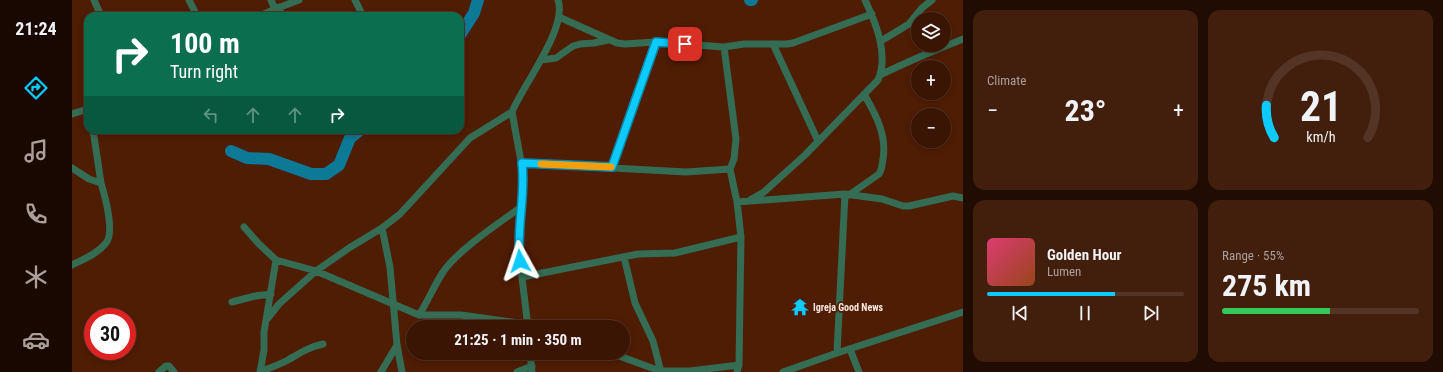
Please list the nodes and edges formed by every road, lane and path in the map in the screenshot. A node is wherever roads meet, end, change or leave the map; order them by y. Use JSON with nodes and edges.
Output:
{"nodes":[{"id":1,"x":94,"y":0,"type":"edge"},
{"id":2,"x":189,"y":0,"type":"edge"},
{"id":3,"x":271,"y":0,"type":"edge"},
{"id":4,"x":299,"y":0,"type":"edge"},
{"id":5,"x":355,"y":0,"type":"edge"},
{"id":6,"x":558,"y":0,"type":"edge"},
{"id":7,"x":865,"y":0,"type":"edge"},
{"id":8,"x":932,"y":0,"type":"edge"},
{"id":9,"x":277,"y":8,"type":"junction"},
{"id":10,"x":99,"y":12,"type":"edge"},
{"id":11,"x":195,"y":12,"type":"edge"},
{"id":12,"x":268,"y":12,"type":"edge"},
{"id":13,"x":280,"y":12,"type":"edge"},
{"id":14,"x":361,"y":12,"type":"edge"},
{"id":15,"x":872,"y":14,"type":"junction"},
{"id":16,"x":559,"y":17,"type":"junction"},
{"id":17,"x":963,"y":39,"type":"edge"},
{"id":18,"x":608,"y":40,"type":"junction"},
{"id":19,"x":881,"y":41,"type":"junction"},
{"id":20,"x":656,"y":42,"type":"junction"},
{"id":21,"x":774,"y":44,"type":"junction"},
{"id":22,"x":724,"y":47,"type":"junction"},
{"id":23,"x":541,"y":60,"type":"junction"},
{"id":24,"x":880,"y":75,"type":"junction"},
{"id":25,"x":864,"y":94,"type":"junction"},
{"id":26,"x":84,"y":110,"type":"edge"},
{"id":27,"x":512,"y":112,"type":"junction"},
{"id":28,"x":72,"y":114,"type":"edge"},
{"id":29,"x":94,"y":134,"type":"edge"},
{"id":30,"x":818,"y":141,"type":"junction"},
{"id":31,"x":522,"y":163,"type":"junction"},
{"id":32,"x":612,"y":167,"type":"junction"},
{"id":33,"x":72,"y":168,"type":"edge"},
{"id":34,"x":730,"y":169,"type":"junction"},
{"id":35,"x":100,"y":183,"type":"junction"},
{"id":36,"x":847,"y":194,"type":"junction"},
{"id":37,"x":963,"y":198,"type":"edge"},
{"id":38,"x":749,"y":201,"type":"junction"},
{"id":39,"x":737,"y":202,"type":"junction"},
{"id":40,"x":521,"y":207,"type":"junction"},
{"id":41,"x":244,"y":227,"type":"dead end"},
{"id":42,"x":382,"y":228,"type":"junction"},
{"id":43,"x":741,"y":237,"type":"junction"},
{"id":44,"x":624,"y":257,"type":"junction"},
{"id":45,"x":276,"y":260,"type":"junction"},
{"id":46,"x":72,"y":265,"type":"edge"},
{"id":47,"x":316,"y":271,"type":"junction"},
{"id":48,"x":522,"y":277,"type":"junction"},
{"id":49,"x":271,"y":294,"type":"junction"},
{"id":50,"x":232,"y":302,"type":"dead end"},
{"id":51,"x":394,"y":304,"type":"junction"},
{"id":52,"x":963,"y":312,"type":"edge"},
{"id":53,"x":419,"y":315,"type":"junction"},
{"id":54,"x":267,"y":319,"type":"junction"},
{"id":55,"x":490,"y":320,"type":"edge"},
{"id":56,"x":526,"y":320,"type":"edge"},
{"id":57,"x":323,"y":344,"type":"dead end"},
{"id":58,"x":397,"y":345,"type":"junction"},
{"id":59,"x":850,"y":349,"type":"junction"},
{"id":60,"x":837,"y":353,"type":"junction"},
{"id":61,"x":629,"y":360,"type":"edge"},
{"id":62,"x":738,"y":368,"type":"edge"},
{"id":63,"x":532,"y":369,"type":"edge"},
{"id":64,"x":159,"y":372,"type":"edge"},
{"id":65,"x":174,"y":372,"type":"edge"},
{"id":66,"x":260,"y":372,"type":"edge"},
{"id":67,"x":381,"y":372,"type":"edge"},
{"id":68,"x":402,"y":372,"type":"edge"},
{"id":69,"x":517,"y":372,"type":"edge"},
{"id":70,"x":661,"y":372,"type":"edge"},
{"id":71,"x":783,"y":372,"type":"edge"},
{"id":72,"x":859,"y":372,"type":"edge"}],
"edges":[{"from":1,"to":10,"type":"street"},
{"from":2,"to":11,"type":"street"},
{"from":3,"to":9,"type":"street"},
{"from":4,"to":9,"type":"street"},
{"from":5,"to":14,"type":"street"},
{"from":6,"to":16,"type":"street"},
{"from":7,"to":15,"type":"street"},
{"from":8,"to":19,"type":"street"},
{"from":9,"to":12,"type":"street"},
{"from":9,"to":13,"type":"street"},
{"from":15,"to":19,"type":"street"},
{"from":15,"to":21,"type":"street"},
{"from":16,"to":18,"type":"street"},
{"from":16,"to":23,"type":"street"},
{"from":17,"to":24,"type":"street"},
{"from":18,"to":20,"type":"street"},
{"from":18,"to":23,"type":"street"},
{"from":19,"to":24,"type":"street"},
{"from":20,"to":22,"type":"street"},
{"from":20,"to":32,"type":"street"},
{"from":21,"to":22,"type":"street"},
{"from":21,"to":30,"type":"street"},
{"from":22,"to":34,"type":"street"},
{"from":23,"to":27,"type":"street"},
{"from":24,"to":25,"type":"street"},
{"from":25,"to":30,"type":"street"},
{"from":25,"to":36,"type":"street"},
{"from":26,"to":28,"type":"street"},
{"from":27,"to":31,"type":"street"},
{"from":27,"to":42,"type":"street"},
{"from":29,"to":35,"type":"street"},
{"from":30,"to":38,"type":"street"},
{"from":31,"to":32,"type":"street"},
{"from":31,"to":40,"type":"street"},
{"from":32,"to":34,"type":"street"},
{"from":33,"to":35,"type":"street"},
{"from":34,"to":39,"type":"street"},
{"from":35,"to":46,"type":"street"},
{"from":36,"to":37,"type":"street"},
{"from":36,"to":38,"type":"street"},
{"from":36,"to":60,"type":"street"},
{"from":38,"to":39,"type":"street"},
{"from":39,"to":43,"type":"street"},
{"from":40,"to":48,"type":"street"},
{"from":40,"to":53,"type":"street"},
{"from":41,"to":45,"type":"street"},
{"from":42,"to":47,"type":"street"},
{"from":42,"to":51,"type":"street"},
{"from":43,"to":44,"type":"street"},
{"from":43,"to":62,"type":"street"},
{"from":44,"to":48,"type":"street"},
{"from":44,"to":70,"type":"street"},
{"from":45,"to":47,"type":"street"},
{"from":45,"to":49,"type":"street"},
{"from":47,"to":51,"type":"street"},
{"from":47,"to":54,"type":"street"},
{"from":48,"to":56,"type":"street"},
{"from":49,"to":50,"type":"street"},
{"from":49,"to":54,"type":"street"},
{"from":51,"to":53,"type":"street"},
{"from":51,"to":58,"type":"street"},
{"from":52,"to":59,"type":"street"},
{"from":53,"to":55,"type":"street"},
{"from":54,"to":66,"type":"street"},
{"from":57,"to":66,"type":"street"},
{"from":58,"to":67,"type":"street"},
{"from":58,"to":68,"type":"street"},
{"from":59,"to":60,"type":"street"},
{"from":59,"to":72,"type":"street"},
{"from":60,"to":71,"type":"street"},
{"from":61,"to":70,"type":"street"},
{"from":62,"to":70,"type":"street"},
{"from":63,"to":69,"type":"street"},
{"from":64,"to":65,"type":"street"}]}
